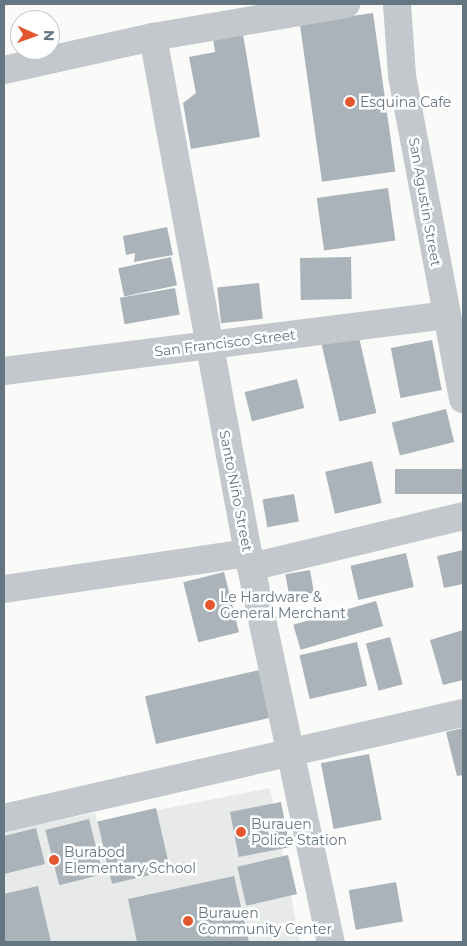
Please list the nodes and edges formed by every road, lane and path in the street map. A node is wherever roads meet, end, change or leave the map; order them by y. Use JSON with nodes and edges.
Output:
{"nodes":[{"id":1,"x":346,"y":4,"type":"edge"},
{"id":2,"x":397,"y":4,"type":"edge"},
{"id":3,"x":153,"y":37,"type":"junction"},
{"id":4,"x":4,"y":70,"type":"edge"},
{"id":5,"x":446,"y":315,"type":"junction"},
{"id":6,"x":209,"y":345,"type":"junction"},
{"id":7,"x":4,"y":371,"type":"edge"},
{"id":8,"x":463,"y":399,"type":"edge"},
{"id":9,"x":463,"y":516,"type":"edge"},
{"id":10,"x":250,"y":560,"type":"junction"},
{"id":11,"x":4,"y":588,"type":"edge"},
{"id":12,"x":463,"y":712,"type":"edge"},
{"id":13,"x":290,"y":750,"type":"junction"},
{"id":14,"x":4,"y":818,"type":"edge"},
{"id":15,"x":331,"y":942,"type":"edge"}],
"edges":[{"from":1,"to":3,"type":"street"},
{"from":2,"to":5,"type":"street","name":"San Agustin Street"},
{"from":3,"to":4,"type":"street"},
{"from":3,"to":6,"type":"street","name":"Santo Niño Street"},
{"from":5,"to":6,"type":"street","name":"San Francisco Street"},
{"from":5,"to":8,"type":"street","name":"San Agustin Street"},
{"from":6,"to":7,"type":"street","name":"San Francisco Street"},
{"from":6,"to":10,"type":"street","name":"Santo Niño Street"},
{"from":9,"to":10,"type":"street"},
{"from":10,"to":11,"type":"street"},
{"from":10,"to":13,"type":"street","name":"Santo Niño Street"},
{"from":12,"to":13,"type":"street"},
{"from":13,"to":14,"type":"street"},
{"from":13,"to":15,"type":"street","name":"Santo Niño Street"}]}
